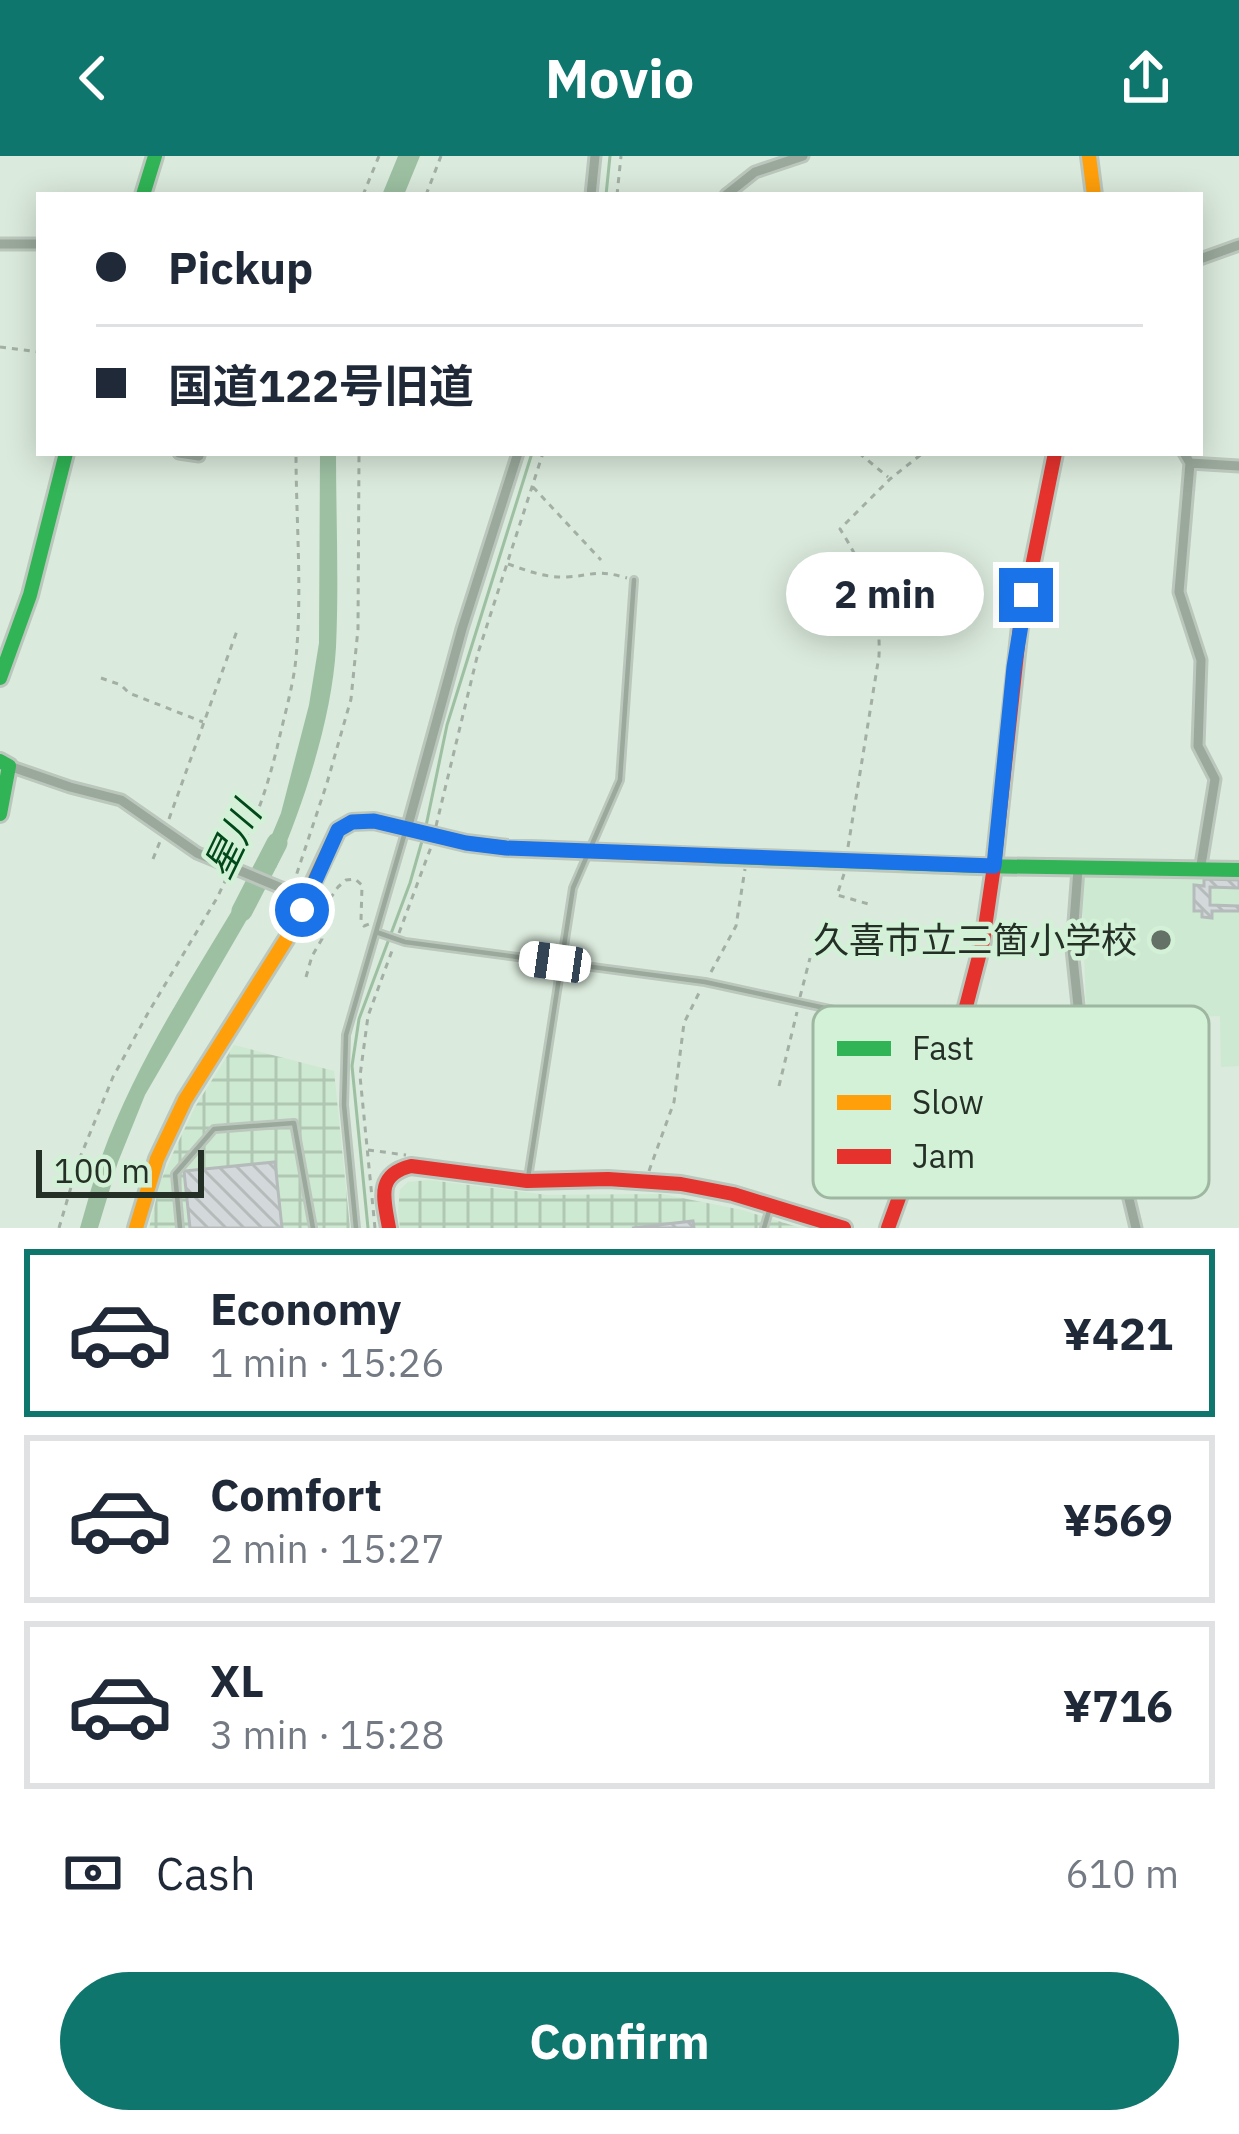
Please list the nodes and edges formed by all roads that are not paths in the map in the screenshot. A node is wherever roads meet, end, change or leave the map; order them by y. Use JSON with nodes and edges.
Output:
{"nodes":[{"id":1,"x":155,"y":156,"type":"edge"},
{"id":2,"x":595,"y":156,"type":"edge"},
{"id":3,"x":803,"y":156,"type":"edge"},
{"id":4,"x":1089,"y":156,"type":"edge"},
{"id":5,"x":144,"y":192,"type":"edge"},
{"id":6,"x":591,"y":192,"type":"edge"},
{"id":7,"x":730,"y":192,"type":"edge"},
{"id":8,"x":1094,"y":192,"type":"edge"},
{"id":9,"x":0,"y":244,"type":"edge"},
{"id":10,"x":36,"y":244,"type":"edge"},
{"id":11,"x":1239,"y":245,"type":"edge"},
{"id":12,"x":1203,"y":258,"type":"edge"},
{"id":13,"x":65,"y":456,"type":"edge"},
{"id":14,"x":517,"y":456,"type":"edge"},
{"id":15,"x":1054,"y":456,"type":"edge"},
{"id":16,"x":1187,"y":458,"type":"edge"},
{"id":17,"x":1239,"y":466,"type":"edge"},
{"id":18,"x":634,"y":580,"type":"road end"},
{"id":19,"x":0,"y":678,"type":"edge"},
{"id":20,"x":4,"y":764,"type":"edge"},
{"id":21,"x":0,"y":814,"type":"edge"},
{"id":22,"x":424,"y":833,"type":"junction"},
{"id":23,"x":587,"y":851,"type":"junction"},
{"id":24,"x":994,"y":866,"type":"junction"},
{"id":25,"x":1078,"y":868,"type":"junction"},
{"id":26,"x":1239,"y":870,"type":"edge"},
{"id":27,"x":1200,"y":871,"type":"junction"},
{"id":28,"x":314,"y":896,"type":"junction"},
{"id":29,"x":379,"y":933,"type":"junction"},
{"id":30,"x":561,"y":962,"type":"junction"},
{"id":31,"x":817,"y":1006,"type":"edge"},
{"id":32,"x":966,"y":1006,"type":"edge"},
{"id":33,"x":1077,"y":1006,"type":"edge"},
{"id":34,"x":527,"y":1180,"type":"junction"},
{"id":35,"x":900,"y":1198,"type":"edge"},
{"id":36,"x":1129,"y":1198,"type":"edge"},
{"id":37,"x":770,"y":1206,"type":"junction"},
{"id":38,"x":136,"y":1228,"type":"edge"},
{"id":39,"x":180,"y":1228,"type":"edge"},
{"id":40,"x":313,"y":1228,"type":"edge"},
{"id":41,"x":356,"y":1228,"type":"edge"},
{"id":42,"x":388,"y":1228,"type":"edge"},
{"id":43,"x":764,"y":1228,"type":"edge"},
{"id":44,"x":844,"y":1228,"type":"edge"},
{"id":45,"x":889,"y":1228,"type":"edge"},
{"id":46,"x":1136,"y":1228,"type":"edge"}],
"edges":[{"from":1,"to":5,"type":"street"},
{"from":2,"to":6,"type":"street"},
{"from":3,"to":7,"type":"street"},
{"from":4,"to":8,"type":"street"},
{"from":9,"to":10,"type":"street"},
{"from":11,"to":12,"type":"street"},
{"from":13,"to":19,"type":"street"},
{"from":14,"to":22,"type":"street"},
{"from":15,"to":24,"type":"street"},
{"from":16,"to":17,"type":"street"},
{"from":16,"to":27,"type":"street"},
{"from":18,"to":23,"type":"lane"},
{"from":20,"to":21,"type":"street"},
{"from":20,"to":28,"type":"street"},
{"from":22,"to":23,"type":"street"},
{"from":22,"to":28,"type":"street"},
{"from":22,"to":29,"type":"lane"},
{"from":23,"to":24,"type":"street"},
{"from":23,"to":30,"type":"lane"},
{"from":24,"to":25,"type":"street"},
{"from":24,"to":32,"type":"street"},
{"from":25,"to":27,"type":"street"},
{"from":25,"to":33,"type":"street"},
{"from":26,"to":27,"type":"street"},
{"from":28,"to":38,"type":"street"},
{"from":29,"to":30,"type":"lane"},
{"from":29,"to":41,"type":"lane"},
{"from":30,"to":31,"type":"lane"},
{"from":30,"to":34,"type":"lane"},
{"from":34,"to":37,"type":"street"},
{"from":34,"to":42,"type":"street"},
{"from":35,"to":45,"type":"street"},
{"from":36,"to":46,"type":"street"},
{"from":37,"to":43,"type":"lane"},
{"from":37,"to":44,"type":"street"},
{"from":39,"to":40,"type":"lane"}]}
